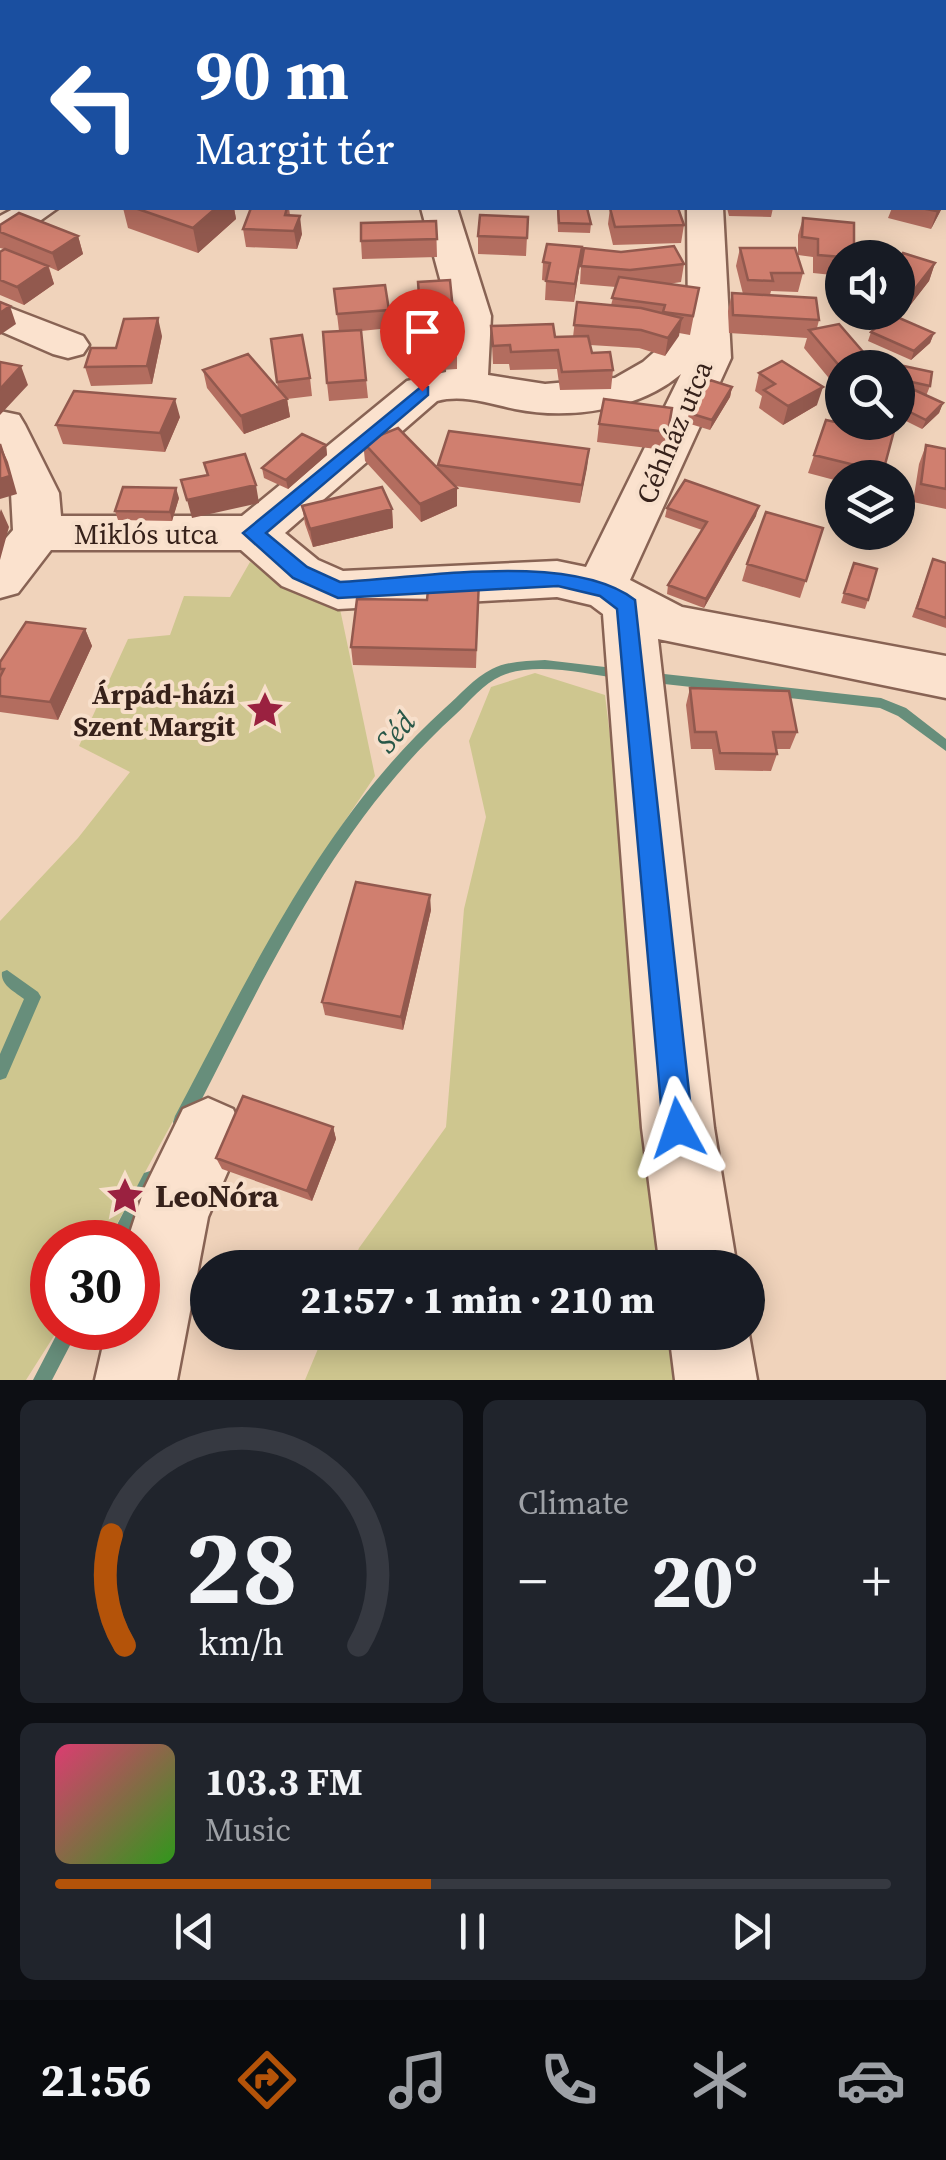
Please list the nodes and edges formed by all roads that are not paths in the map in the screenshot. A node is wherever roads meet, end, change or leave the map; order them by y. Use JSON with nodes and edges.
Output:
{"nodes":[{"id":1,"x":37,"y":210,"type":"edge"},
{"id":2,"x":439,"y":210,"type":"edge"},
{"id":3,"x":705,"y":210,"type":"edge"},
{"id":4,"x":0,"y":232,"type":"edge"},
{"id":5,"x":0,"y":316,"type":"edge"},
{"id":6,"x":710,"y":324,"type":"junction"},
{"id":7,"x":68,"y":345,"type":"dead end"},
{"id":8,"x":464,"y":383,"type":"junction"},
{"id":9,"x":3,"y":425,"type":"dead end"},
{"id":10,"x":38,"y":533,"type":"junction"},
{"id":11,"x":253,"y":533,"type":"junction"},
{"id":12,"x":0,"y":580,"type":"edge"},
{"id":13,"x":624,"y":631,"type":"junction"},
{"id":14,"x":946,"y":678,"type":"edge"},
{"id":15,"x":208,"y":1134,"type":"dead end"},
{"id":16,"x":696,"y":1250,"type":"edge"},
{"id":17,"x":712,"y":1350,"type":"edge"},
{"id":18,"x":136,"y":1380,"type":"edge"},
{"id":19,"x":716,"y":1380,"type":"edge"}],
"edges":[{"from":1,"to":4,"type":"street"},
{"from":2,"to":8,"type":"street"},
{"from":3,"to":6,"type":"street","name":"Céhház utca"},
{"from":5,"to":7,"type":"street"},
{"from":6,"to":8,"type":"street"},
{"from":6,"to":13,"type":"street","name":"Céhház utca"},
{"from":8,"to":11,"type":"street"},
{"from":9,"to":10,"type":"street"},
{"from":10,"to":11,"type":"street","name":"Miklós utca"},
{"from":10,"to":12,"type":"street","name":"Miklós utca"},
{"from":11,"to":13,"type":"street"},
{"from":13,"to":14,"type":"street"},
{"from":13,"to":16,"type":"street"},
{"from":15,"to":18,"type":"street"},
{"from":17,"to":19,"type":"street"}]}
